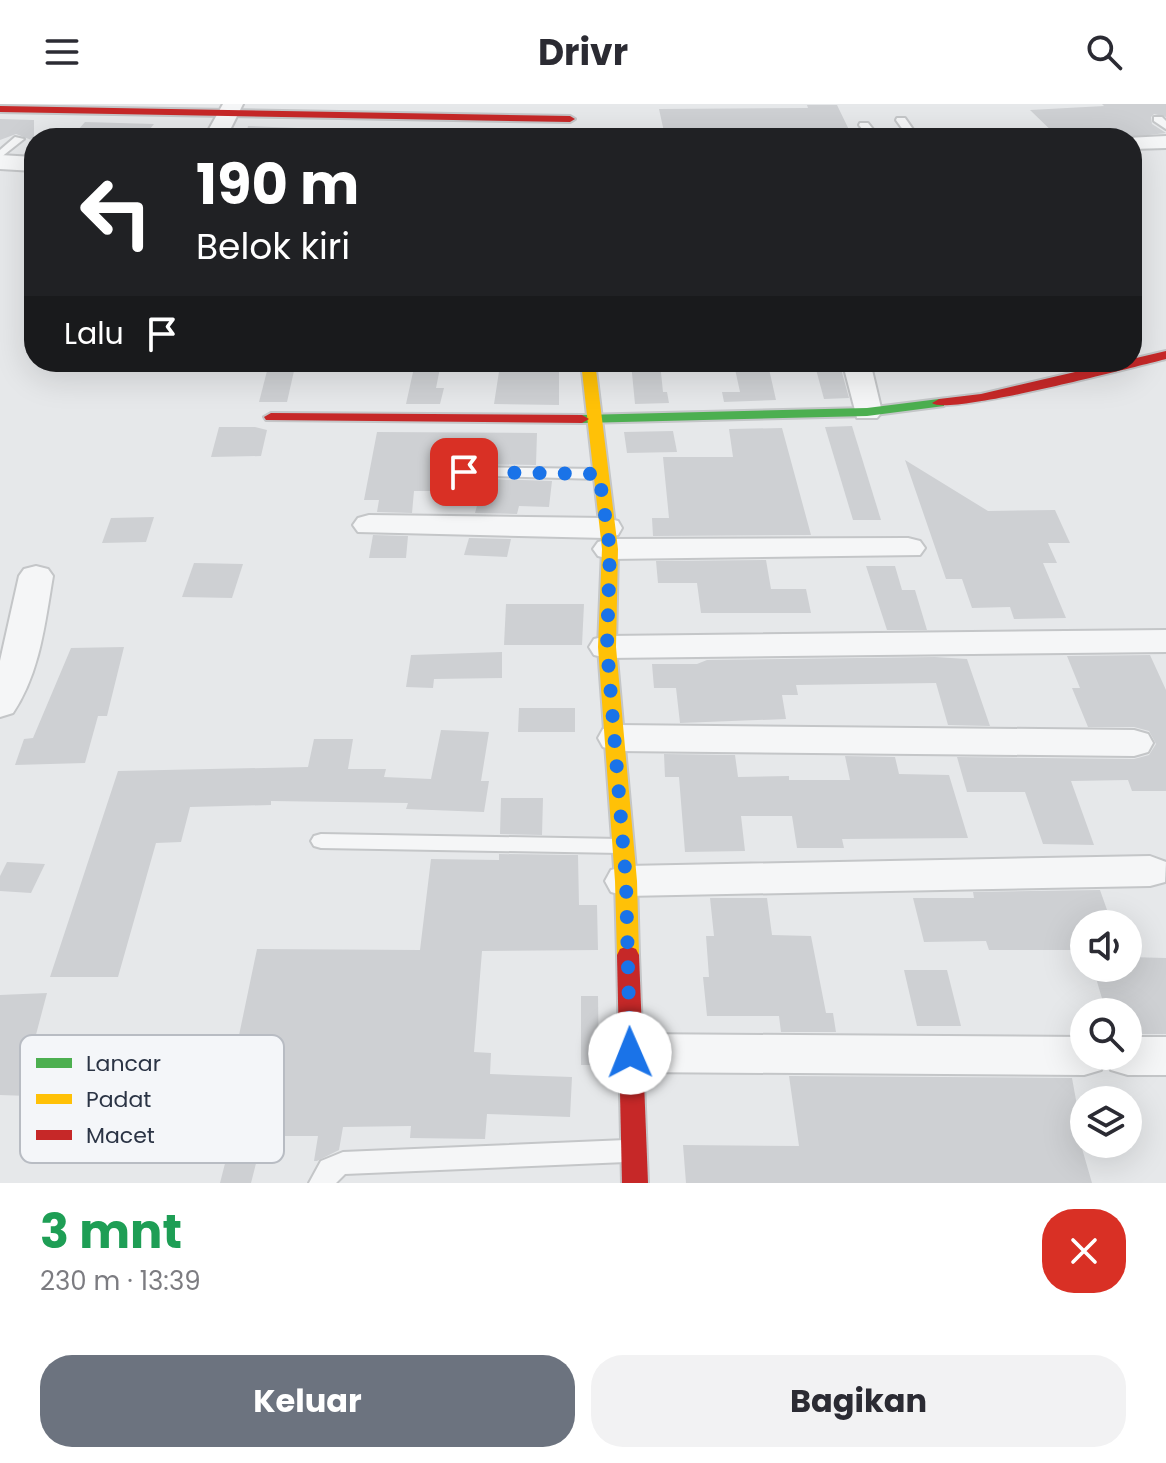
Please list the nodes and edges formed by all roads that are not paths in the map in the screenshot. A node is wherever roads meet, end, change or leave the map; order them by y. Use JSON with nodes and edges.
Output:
{"nodes":[{"id":1,"x":0,"y":109,"type":"edge"},
{"id":2,"x":230,"y":110,"type":"edge"},
{"id":3,"x":570,"y":111,"type":"edge"},
{"id":4,"x":901,"y":120,"type":"dead end"},
{"id":5,"x":864,"y":125,"type":"dead end"},
{"id":6,"x":220,"y":128,"type":"edge"},
{"id":7,"x":867,"y":128,"type":"edge"},
{"id":8,"x":907,"y":128,"type":"edge"},
{"id":9,"x":19,"y":139,"type":"dead end"},
{"id":10,"x":1166,"y":142,"type":"edge"},
{"id":11,"x":1142,"y":143,"type":"edge"},
{"id":12,"x":0,"y":155,"type":"edge"},
{"id":13,"x":0,"y":162,"type":"edge"},
{"id":14,"x":24,"y":163,"type":"edge"},
{"id":15,"x":1166,"y":355,"type":"edge"},
{"id":16,"x":1142,"y":361,"type":"edge"},
{"id":17,"x":589,"y":372,"type":"edge"},
{"id":18,"x":858,"y":372,"type":"edge"},
{"id":19,"x":1093,"y":372,"type":"edge"},
{"id":20,"x":867,"y":412,"type":"junction"},
{"id":21,"x":271,"y":417,"type":"dead end"},
{"id":22,"x":592,"y":419,"type":"junction"},
{"id":23,"x":464,"y":472,"type":"dead end"},
{"id":24,"x":599,"y":474,"type":"junction"},
{"id":25,"x":369,"y":525,"type":"dead end"},
{"id":26,"x":608,"y":539,"type":"junction"},
{"id":27,"x":908,"y":548,"type":"dead end"},
{"id":28,"x":36,"y":576,"type":"dead end"},
{"id":29,"x":1166,"y":641,"type":"edge"},
{"id":30,"x":607,"y":647,"type":"junction"},
{"id":31,"x":0,"y":705,"type":"edge"},
{"id":32,"x":617,"y":738,"type":"junction"},
{"id":33,"x":1134,"y":743,"type":"dead end"},
{"id":34,"x":321,"y":841,"type":"dead end"},
{"id":35,"x":624,"y":864,"type":"junction"},
{"id":36,"x":1150,"y":871,"type":"dead end"},
{"id":37,"x":630,"y":1053,"type":"junction"},
{"id":38,"x":1070,"y":1056,"type":"edge"},
{"id":39,"x":1142,"y":1056,"type":"edge"},
{"id":40,"x":1166,"y":1056,"type":"edge"},
{"id":41,"x":632,"y":1150,"type":"junction"},
{"id":42,"x":322,"y":1183,"type":"edge"},
{"id":43,"x":635,"y":1183,"type":"edge"}],
"edges":[{"from":1,"to":2,"type":"street"},
{"from":2,"to":3,"type":"street"},
{"from":2,"to":6,"type":"street"},
{"from":4,"to":8,"type":"lane"},
{"from":5,"to":7,"type":"lane"},
{"from":9,"to":12,"type":"lane"},
{"from":10,"to":11,"type":"street"},
{"from":13,"to":14,"type":"street"},
{"from":15,"to":16,"type":"street"},
{"from":17,"to":22,"type":"street"},
{"from":18,"to":20,"type":"street"},
{"from":19,"to":20,"type":"street"},
{"from":20,"to":22,"type":"street"},
{"from":21,"to":22,"type":"street"},
{"from":22,"to":24,"type":"street"},
{"from":23,"to":24,"type":"lane"},
{"from":24,"to":26,"type":"street"},
{"from":25,"to":26,"type":"street"},
{"from":26,"to":27,"type":"street"},
{"from":26,"to":30,"type":"street"},
{"from":28,"to":31,"type":"street"},
{"from":29,"to":30,"type":"street"},
{"from":30,"to":32,"type":"street"},
{"from":32,"to":33,"type":"street"},
{"from":32,"to":35,"type":"street"},
{"from":34,"to":35,"type":"lane"},
{"from":35,"to":36,"type":"street"},
{"from":35,"to":37,"type":"street"},
{"from":37,"to":38,"type":"street"},
{"from":37,"to":41,"type":"street"},
{"from":39,"to":40,"type":"street"},
{"from":41,"to":42,"type":"lane"},
{"from":41,"to":43,"type":"street"}]}
